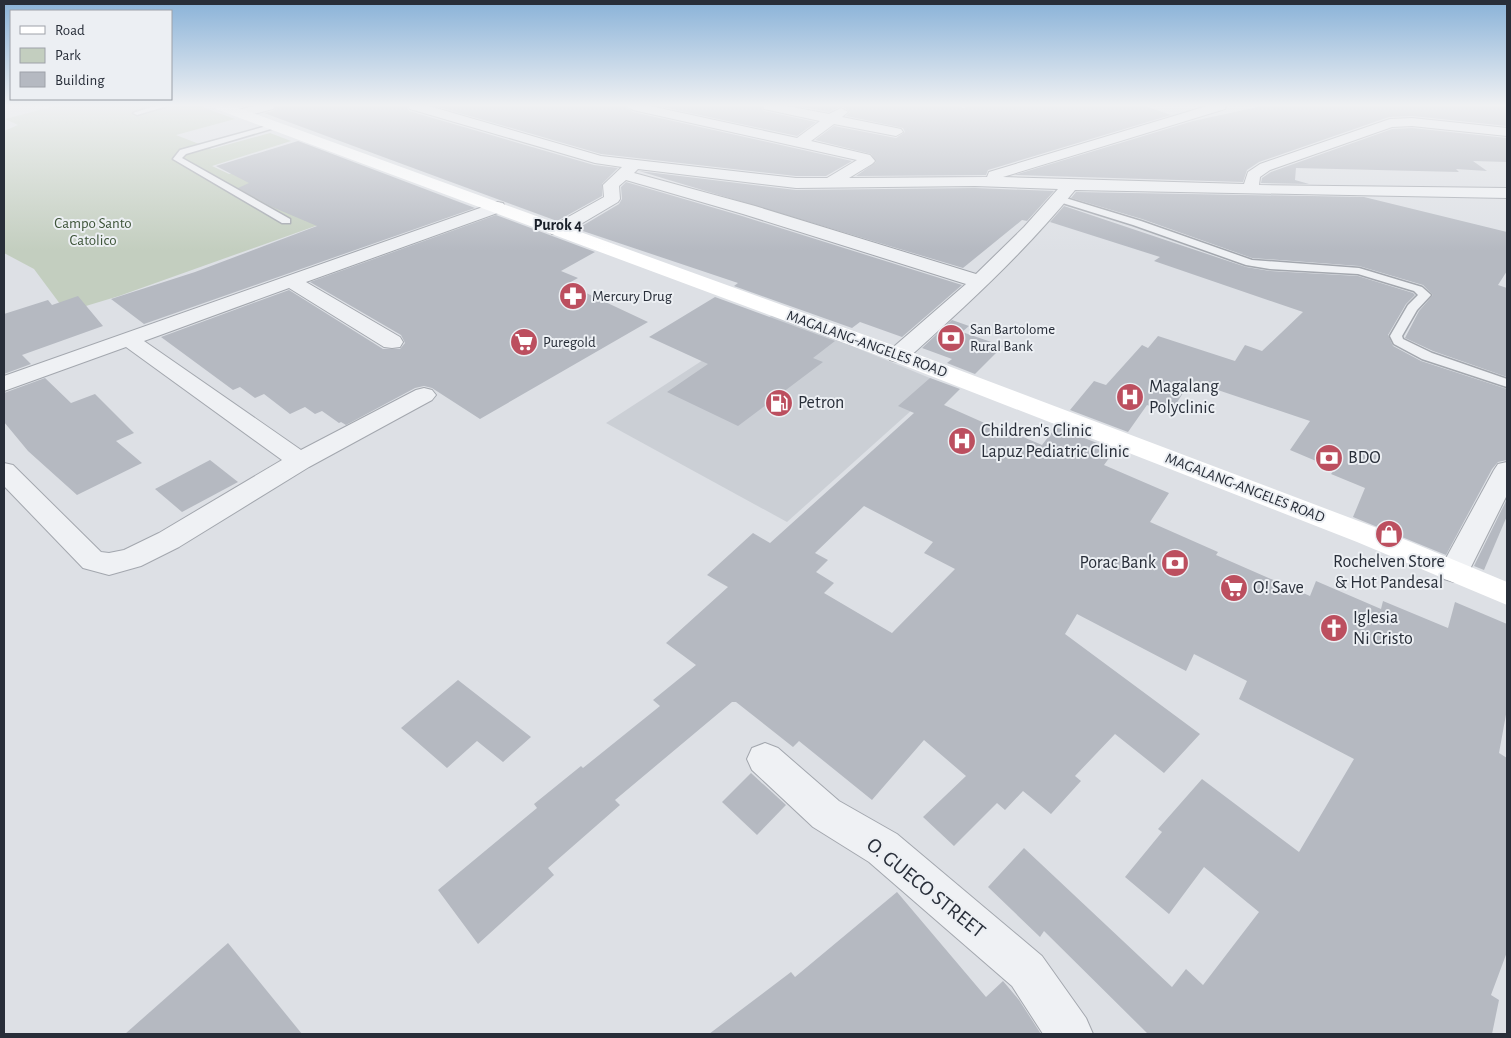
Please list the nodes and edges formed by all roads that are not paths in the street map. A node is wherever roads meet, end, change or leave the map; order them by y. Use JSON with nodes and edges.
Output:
{"nodes":[{"id":1,"x":181,"y":154,"type":"edge"},
{"id":2,"x":353,"y":154,"type":"edge"},
{"id":3,"x":581,"y":154,"type":"edge"},
{"id":4,"x":845,"y":154,"type":"edge"},
{"id":5,"x":1062,"y":154,"type":"edge"},
{"id":6,"x":1301,"y":154,"type":"edge"},
{"id":7,"x":627,"y":170,"type":"junction"},
{"id":8,"x":975,"y":181,"type":"junction"},
{"id":9,"x":828,"y":182,"type":"junction"},
{"id":10,"x":1251,"y":188,"type":"junction"},
{"id":11,"x":1065,"y":192,"type":"junction"},
{"id":12,"x":1507,"y":193,"type":"edge"},
{"id":13,"x":497,"y":208,"type":"junction"},
{"id":14,"x":286,"y":221,"type":"dead end"},
{"id":15,"x":558,"y":230,"type":"junction"},
{"id":16,"x":293,"y":282,"type":"junction"},
{"id":17,"x":981,"y":282,"type":"junction"},
{"id":18,"x":128,"y":339,"type":"junction"},
{"id":19,"x":392,"y":342,"type":"dead end"},
{"id":20,"x":898,"y":354,"type":"junction"},
{"id":21,"x":1507,"y":383,"type":"edge"},
{"id":22,"x":4,"y":384,"type":"edge"},
{"id":23,"x":424,"y":395,"type":"dead end"},
{"id":24,"x":300,"y":461,"type":"junction"},
{"id":25,"x":1507,"y":470,"type":"edge"},
{"id":26,"x":4,"y":471,"type":"edge"},
{"id":27,"x":1454,"y":571,"type":"junction"},
{"id":28,"x":1507,"y":594,"type":"edge"},
{"id":29,"x":765,"y":759,"type":"dead end"},
{"id":30,"x":1070,"y":1034,"type":"edge"}],
"edges":[{"from":1,"to":14,"type":"lane"},
{"from":2,"to":13,"type":"main road","name":"MAGALANG-ANGELES ROAD"},
{"from":3,"to":7,"type":"street"},
{"from":4,"to":9,"type":"street"},
{"from":5,"to":8,"type":"street"},
{"from":6,"to":10,"type":"street"},
{"from":7,"to":9,"type":"street"},
{"from":7,"to":15,"type":"street"},
{"from":7,"to":17,"type":"street"},
{"from":8,"to":9,"type":"street"},
{"from":8,"to":11,"type":"street"},
{"from":10,"to":11,"type":"street"},
{"from":10,"to":12,"type":"street"},
{"from":11,"to":17,"type":"street"},
{"from":11,"to":21,"type":"lane"},
{"from":13,"to":15,"type":"main road","name":"MAGALANG-ANGELES ROAD"},
{"from":13,"to":16,"type":"street"},
{"from":15,"to":20,"type":"main road","name":"MAGALANG-ANGELES ROAD"},
{"from":16,"to":18,"type":"street"},
{"from":16,"to":19,"type":"street"},
{"from":17,"to":20,"type":"street"},
{"from":18,"to":22,"type":"street"},
{"from":18,"to":24,"type":"street"},
{"from":20,"to":27,"type":"main road","name":"MAGALANG-ANGELES ROAD"},
{"from":23,"to":24,"type":"street"},
{"from":24,"to":26,"type":"street"},
{"from":25,"to":27,"type":"street"},
{"from":27,"to":28,"type":"main road","name":"MAGALANG-ANGELES ROAD"},
{"from":29,"to":30,"type":"street","name":"O. GUECO STREET"}]}
